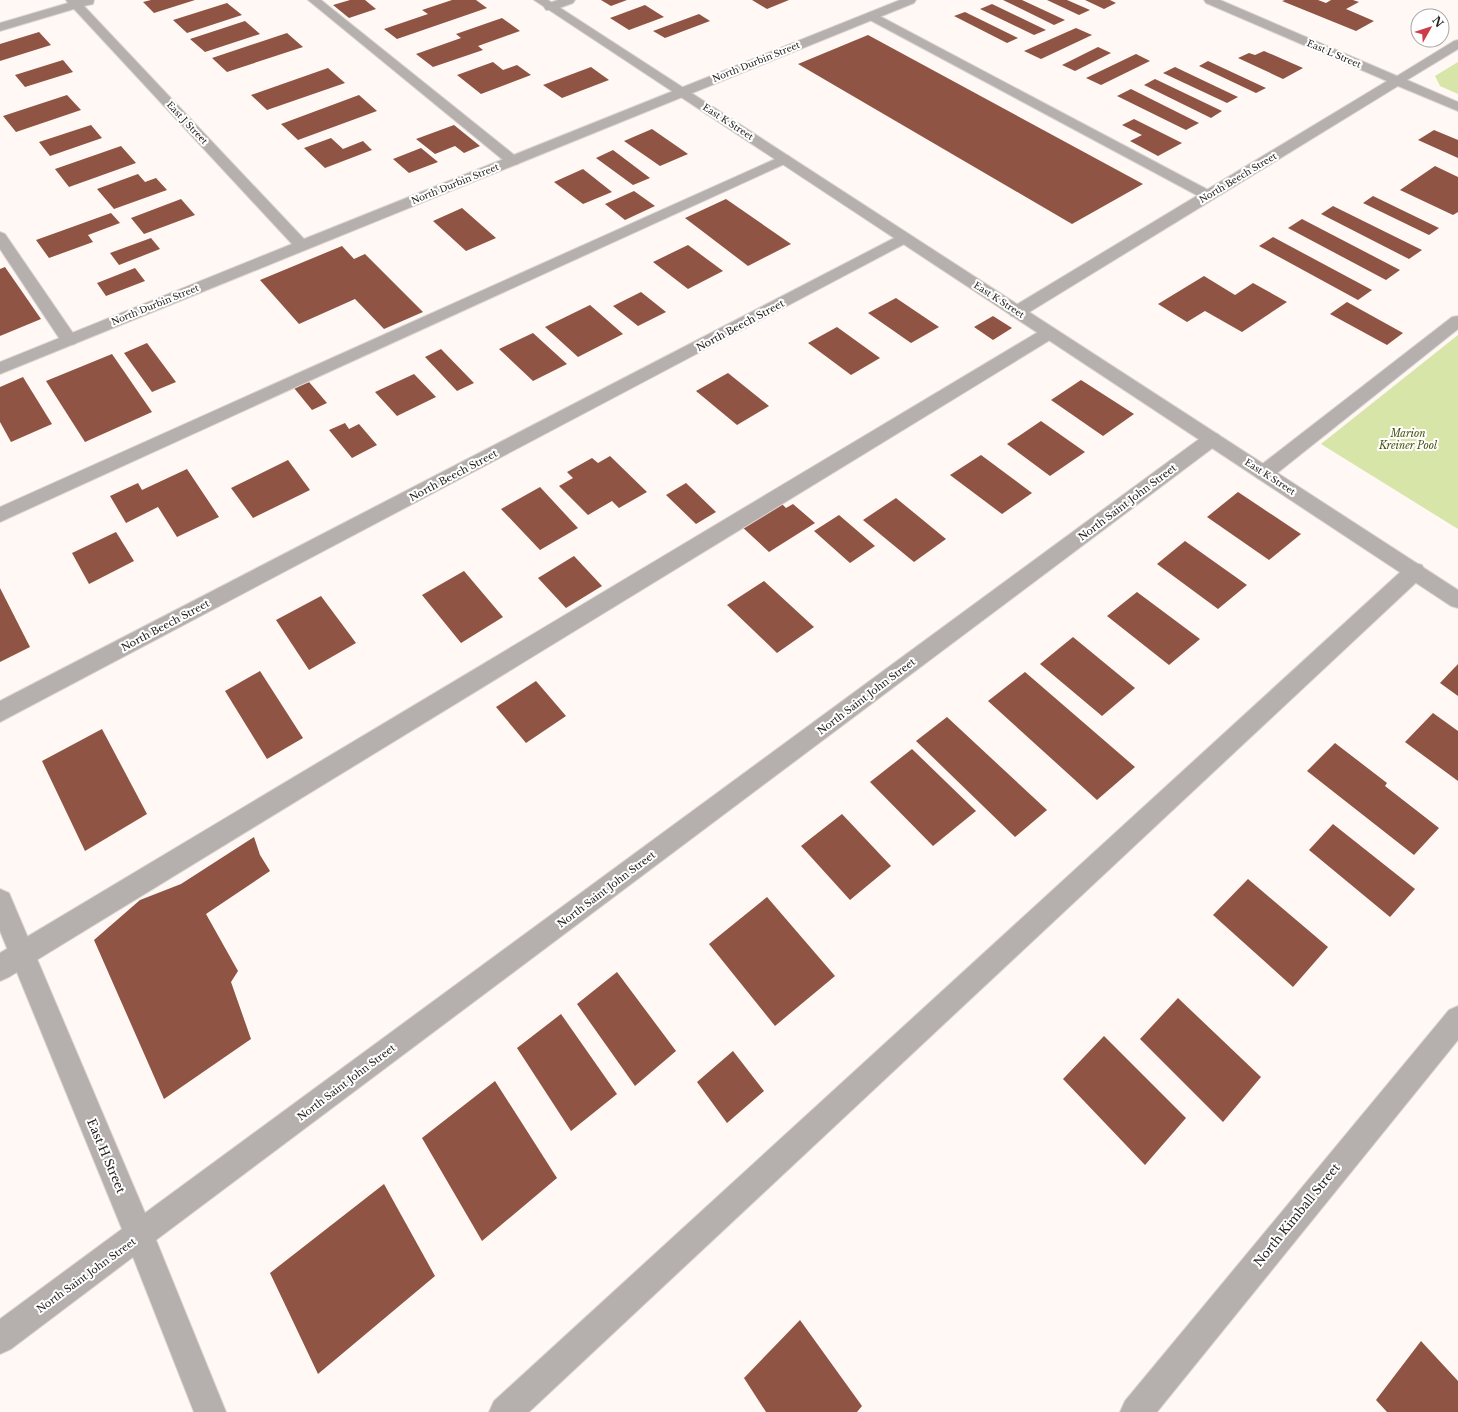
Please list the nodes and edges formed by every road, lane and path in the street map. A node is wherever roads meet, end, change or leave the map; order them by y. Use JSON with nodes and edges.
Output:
{"nodes":[{"id":1,"x":92,"y":0,"type":"edge"},
{"id":2,"x":314,"y":0,"type":"edge"},
{"id":3,"x":569,"y":0,"type":"edge"},
{"id":4,"x":910,"y":0,"type":"edge"},
{"id":5,"x":1212,"y":0,"type":"edge"},
{"id":6,"x":74,"y":2,"type":"edge"},
{"id":7,"x":545,"y":3,"type":"edge"},
{"id":8,"x":872,"y":16,"type":"junction"},
{"id":9,"x":0,"y":27,"type":"edge"},
{"id":10,"x":1458,"y":44,"type":"edge"},
{"id":11,"x":1397,"y":81,"type":"junction"},
{"id":12,"x":682,"y":92,"type":"junction"},
{"id":13,"x":1458,"y":107,"type":"edge"},
{"id":14,"x":784,"y":159,"type":"junction"},
{"id":15,"x":513,"y":161,"type":"junction"},
{"id":16,"x":1209,"y":196,"type":"junction"},
{"id":17,"x":0,"y":237,"type":"edge"},
{"id":18,"x":905,"y":238,"type":"junction"},
{"id":19,"x":302,"y":246,"type":"junction"},
{"id":20,"x":1017,"y":312,"type":"junction"},
{"id":21,"x":1458,"y":321,"type":"edge"},
{"id":22,"x":1049,"y":332,"type":"junction"},
{"id":23,"x":69,"y":340,"type":"junction"},
{"id":24,"x":0,"y":368,"type":"edge"},
{"id":25,"x":1212,"y":439,"type":"junction"},
{"id":26,"x":1264,"y":473,"type":"junction"},
{"id":27,"x":0,"y":515,"type":"edge"},
{"id":28,"x":1415,"y":571,"type":"junction"},
{"id":29,"x":1458,"y":600,"type":"edge"},
{"id":30,"x":0,"y":712,"type":"edge"},
{"id":31,"x":0,"y":901,"type":"edge"},
{"id":32,"x":11,"y":961,"type":"edge"},
{"id":33,"x":1458,"y":1019,"type":"edge"},
{"id":34,"x":140,"y":1235,"type":"junction"},
{"id":35,"x":0,"y":1338,"type":"edge"},
{"id":36,"x":210,"y":1412,"type":"edge"},
{"id":37,"x":505,"y":1412,"type":"edge"},
{"id":38,"x":1136,"y":1412,"type":"edge"}],
"edges":[{"from":1,"to":6,"type":"street"},
{"from":2,"to":15,"type":"street"},
{"from":3,"to":7,"type":"street"},
{"from":4,"to":8,"type":"street","name":"North Durbin Street"},
{"from":5,"to":11,"type":"street","name":"East L Street"},
{"from":6,"to":9,"type":"street"},
{"from":6,"to":19,"type":"street","name":"East J Street"},
{"from":7,"to":12,"type":"street","name":"East K Street"},
{"from":8,"to":12,"type":"street","name":"North Durbin Street"},
{"from":8,"to":16,"type":"street"},
{"from":10,"to":11,"type":"street","name":"North Beech Street"},
{"from":11,"to":13,"type":"street","name":"East L Street"},
{"from":11,"to":16,"type":"street","name":"North Beech Street"},
{"from":12,"to":14,"type":"street","name":"East K Street"},
{"from":12,"to":15,"type":"street","name":"North Durbin Street"},
{"from":14,"to":18,"type":"street","name":"East K Street"},
{"from":14,"to":27,"type":"street"},
{"from":15,"to":19,"type":"street","name":"North Durbin Street"},
{"from":16,"to":20,"type":"street","name":"North Beech Street"},
{"from":17,"to":23,"type":"street"},
{"from":18,"to":20,"type":"street","name":"East K Street"},
{"from":18,"to":30,"type":"street","name":"North Beech Street"},
{"from":19,"to":23,"type":"street","name":"North Durbin Street"},
{"from":20,"to":22,"type":"street","name":"East K Street"},
{"from":21,"to":26,"type":"street"},
{"from":22,"to":25,"type":"street","name":"East K Street"},
{"from":22,"to":32,"type":"street"},
{"from":23,"to":24,"type":"street","name":"North Durbin Street"},
{"from":25,"to":26,"type":"street","name":"East K Street"},
{"from":25,"to":34,"type":"street","name":"North Saint John Street"},
{"from":26,"to":28,"type":"street","name":"East K Street"},
{"from":28,"to":29,"type":"street","name":"East K Street"},
{"from":28,"to":37,"type":"street"},
{"from":31,"to":32,"type":"street","name":"East H Street"},
{"from":32,"to":34,"type":"street","name":"East H Street"},
{"from":33,"to":38,"type":"street","name":"North Kimball Street"},
{"from":34,"to":35,"type":"street","name":"North Saint John Street"},
{"from":34,"to":36,"type":"street","name":"East H Street"}]}
